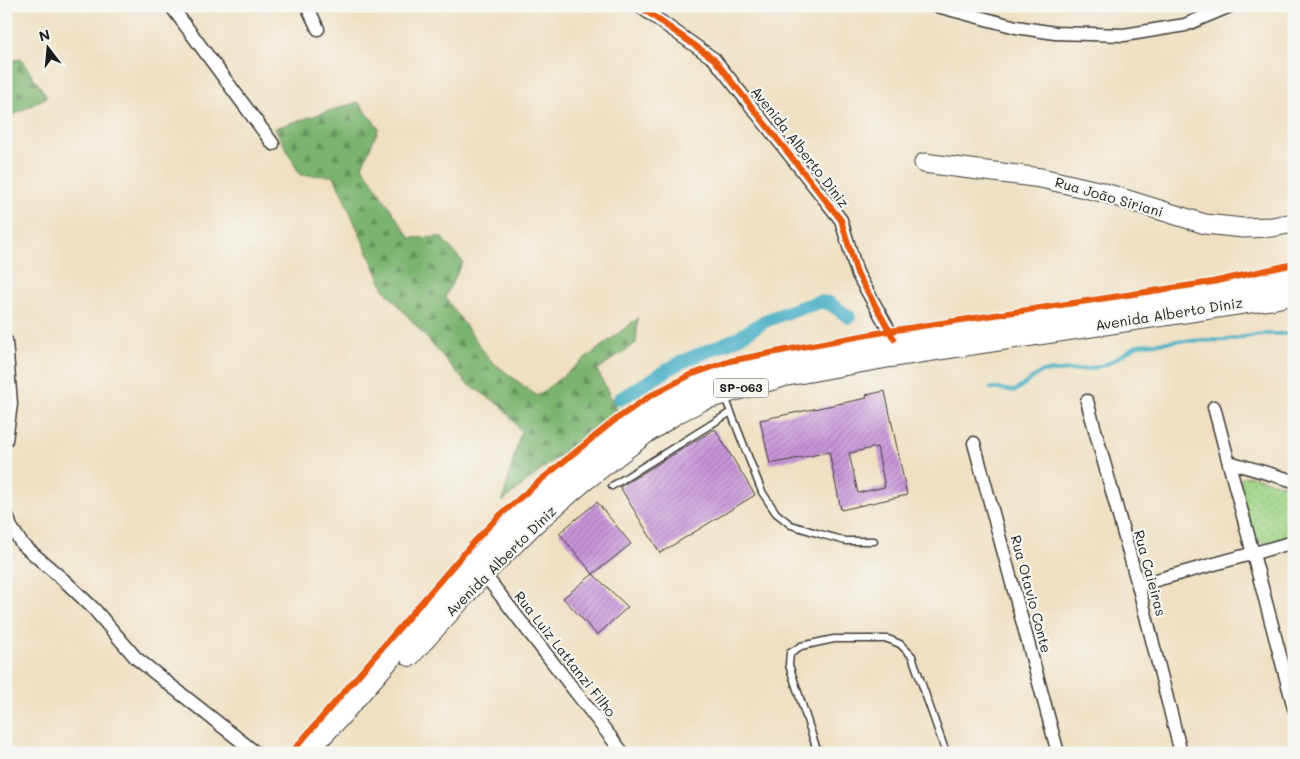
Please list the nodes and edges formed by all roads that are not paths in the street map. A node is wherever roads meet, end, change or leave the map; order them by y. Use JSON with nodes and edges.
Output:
{"nodes":[{"id":1,"x":171,"y":6,"type":"edge"},
{"id":2,"x":307,"y":6,"type":"edge"},
{"id":3,"x":638,"y":6,"type":"edge"},
{"id":4,"x":937,"y":6,"type":"edge"},
{"id":5,"x":1230,"y":6,"type":"edge"},
{"id":6,"x":318,"y":29,"type":"dead end"},
{"id":7,"x":273,"y":144,"type":"dead end"},
{"id":8,"x":924,"y":163,"type":"dead end"},
{"id":9,"x":1294,"y":223,"type":"edge"},
{"id":10,"x":1294,"y":277,"type":"edge"},
{"id":11,"x":1294,"y":294,"type":"edge"},
{"id":12,"x":894,"y":339,"type":"junction"},
{"id":13,"x":6,"y":342,"type":"edge"},
{"id":14,"x":724,"y":393,"type":"junction"},
{"id":15,"x":1087,"y":402,"type":"dead end"},
{"id":16,"x":1214,"y":407,"type":"dead end"},
{"id":17,"x":731,"y":412,"type":"junction"},
{"id":18,"x":6,"y":440,"type":"edge"},
{"id":19,"x":974,"y":443,"type":"dead end"},
{"id":20,"x":1229,"y":462,"type":"junction"},
{"id":21,"x":1294,"y":481,"type":"edge"},
{"id":22,"x":612,"y":486,"type":"dead end"},
{"id":23,"x":6,"y":513,"type":"edge"},
{"id":24,"x":874,"y":541,"type":"dead end"},
{"id":25,"x":1294,"y":542,"type":"edge"},
{"id":26,"x":1254,"y":553,"type":"junction"},
{"id":27,"x":484,"y":574,"type":"junction"},
{"id":28,"x":1138,"y":585,"type":"junction"},
{"id":29,"x":1289,"y":668,"type":"edge"},
{"id":30,"x":1294,"y":708,"type":"edge"},
{"id":31,"x":256,"y":753,"type":"edge"},
{"id":32,"x":306,"y":753,"type":"edge"},
{"id":33,"x":323,"y":753,"type":"edge"},
{"id":34,"x":623,"y":753,"type":"edge"},
{"id":35,"x":818,"y":753,"type":"edge"},
{"id":36,"x":946,"y":753,"type":"edge"},
{"id":37,"x":1058,"y":753,"type":"edge"},
{"id":38,"x":1181,"y":753,"type":"edge"}],
"edges":[{"from":1,"to":7,"type":"street"},
{"from":2,"to":6,"type":"street"},
{"from":3,"to":12,"type":"street","name":"Avenida Alberto Diniz"},
{"from":4,"to":5,"type":"street"},
{"from":8,"to":9,"type":"street","name":"Rua João Siriani"},
{"from":10,"to":12,"type":"main road","name":"Avenida Alberto Diniz","number":"SP-063"},
{"from":11,"to":14,"type":"main road","name":"Avenida Alberto Diniz","number":"SP-063"},
{"from":12,"to":32,"type":"main road","name":"Avenida Alberto Diniz","number":"SP-063"},
{"from":13,"to":18,"type":"street"},
{"from":14,"to":17,"type":"lane"},
{"from":14,"to":27,"type":"main road","name":"Avenida Alberto Diniz","number":"SP-063"},
{"from":15,"to":28,"type":"street","name":"Rua Caieiras"},
{"from":16,"to":20,"type":"street"},
{"from":17,"to":22,"type":"lane"},
{"from":17,"to":24,"type":"lane"},
{"from":19,"to":37,"type":"street","name":"Rua Otavio Conte"},
{"from":20,"to":21,"type":"street"},
{"from":20,"to":26,"type":"street"},
{"from":23,"to":31,"type":"street"},
{"from":25,"to":26,"type":"street"},
{"from":26,"to":28,"type":"street"},
{"from":26,"to":29,"type":"street"},
{"from":27,"to":33,"type":"main road","name":"Avenida Alberto Diniz","number":"SP-063"},
{"from":27,"to":34,"type":"street","name":"Rua Luiz Lattanzi Filho"},
{"from":28,"to":38,"type":"street","name":"Rua Caieiras"},
{"from":29,"to":30,"type":"street"},
{"from":35,"to":36,"type":"lane"}]}
